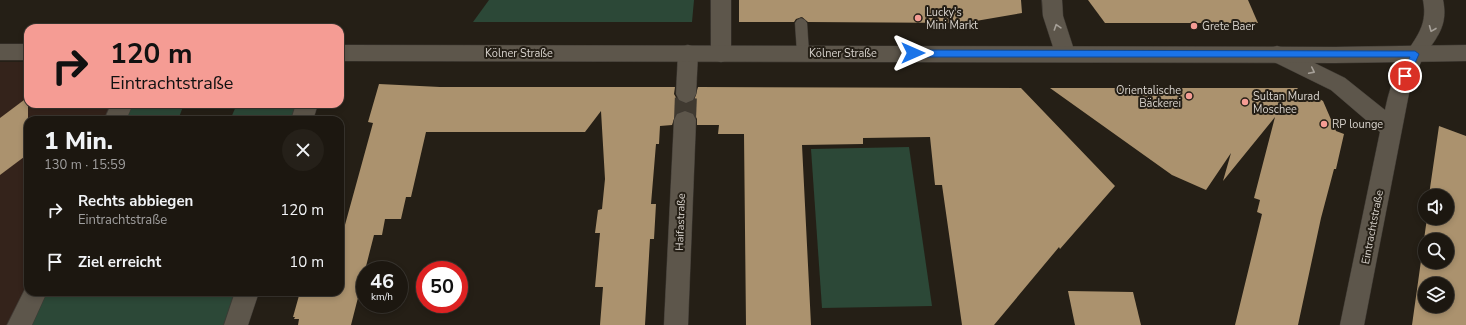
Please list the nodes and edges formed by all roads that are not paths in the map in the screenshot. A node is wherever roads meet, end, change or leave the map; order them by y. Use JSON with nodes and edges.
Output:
{"nodes":[{"id":1,"x":721,"y":0,"type":"edge"},
{"id":2,"x":1052,"y":0,"type":"edge"},
{"id":3,"x":1433,"y":0,"type":"edge"},
{"id":4,"x":801,"y":23,"type":"dead end"},
{"id":5,"x":0,"y":52,"type":"edge"},
{"id":6,"x":24,"y":52,"type":"edge"},
{"id":7,"x":344,"y":53,"type":"edge"},
{"id":8,"x":688,"y":53,"type":"junction"},
{"id":9,"x":803,"y":53,"type":"junction"},
{"id":10,"x":1065,"y":53,"type":"junction"},
{"id":11,"x":1466,"y":53,"type":"edge"},
{"id":12,"x":721,"y":54,"type":"junction"},
{"id":13,"x":1277,"y":54,"type":"junction"},
{"id":14,"x":1415,"y":54,"type":"junction"},
{"id":15,"x":686,"y":94,"type":"tunnel mouth"},
{"id":16,"x":685,"y":120,"type":"tunnel mouth"},
{"id":17,"x":1391,"y":128,"type":"junction"},
{"id":18,"x":33,"y":296,"type":"edge"},
{"id":19,"x":246,"y":296,"type":"edge"},
{"id":20,"x":20,"y":325,"type":"edge"},
{"id":21,"x":236,"y":325,"type":"edge"},
{"id":22,"x":676,"y":325,"type":"edge"},
{"id":23,"x":1352,"y":325,"type":"edge"}],
"edges":[{"from":1,"to":12,"type":"main road"},
{"from":10,"to":2,"type":"main road","one_way":true},
{"from":3,"to":14,"type":"main road","name":"Eintrachtstraße","one_way":true},
{"from":4,"to":9,"type":"lane"},
{"from":5,"to":6,"type":"main road"},
{"from":7,"to":8,"type":"main road","name":"Kölner Straße"},
{"from":8,"to":12,"type":"main road","name":"Kölner Straße"},
{"from":8,"to":15,"type":"main road"},
{"from":9,"to":10,"type":"main road","name":"Kölner Straße"},
{"from":9,"to":12,"type":"main road","name":"Kölner Straße"},
{"from":10,"to":13,"type":"main road","name":"Kölner Straße"},
{"from":11,"to":14,"type":"main road","name":"Kölner Straße"},
{"from":13,"to":14,"type":"main road","name":"Kölner Straße"},
{"from":13,"to":17,"type":"main road","one_way":true},
{"from":14,"to":17,"type":"main road","name":"Eintrachtstraße"},
{"from":16,"to":22,"type":"main road","name":"Haifastraße"},
{"from":17,"to":23,"type":"main road","name":"Eintrachtstraße"},
{"from":18,"to":20,"type":"main road"},
{"from":19,"to":21,"type":"main road"}]}
